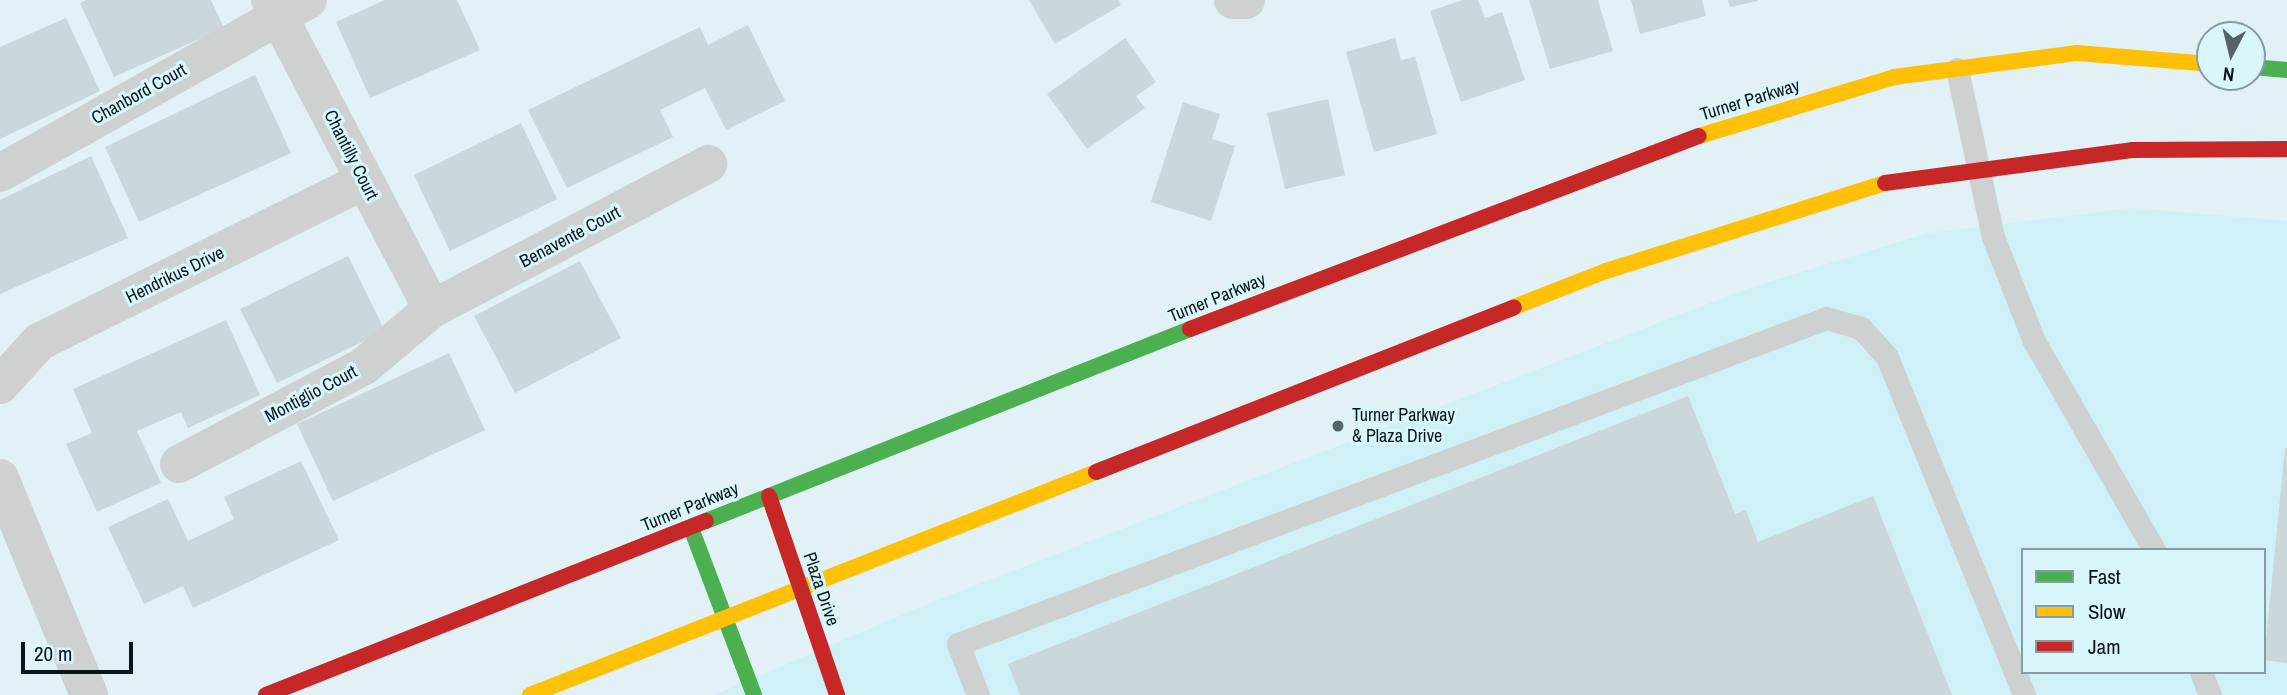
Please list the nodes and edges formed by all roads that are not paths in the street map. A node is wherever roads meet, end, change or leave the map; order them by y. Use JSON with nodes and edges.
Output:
{"nodes":[{"id":1,"x":1233,"y":0,"type":"edge"},
{"id":2,"x":1246,"y":0,"type":"edge"},
{"id":3,"x":285,"y":5,"type":"edge"},
{"id":4,"x":2196,"y":63,"type":"edge"},
{"id":5,"x":2266,"y":68,"type":"edge"},
{"id":6,"x":1957,"y":69,"type":"junction"},
{"id":7,"x":2287,"y":70,"type":"edge"},
{"id":8,"x":2287,"y":149,"type":"edge"},
{"id":9,"x":708,"y":164,"type":"dead end"},
{"id":10,"x":1982,"y":170,"type":"junction"},
{"id":11,"x":0,"y":173,"type":"edge"},
{"id":12,"x":364,"y":181,"type":"junction"},
{"id":13,"x":432,"y":310,"type":"junction"},
{"id":14,"x":0,"y":385,"type":"edge"},
{"id":15,"x":179,"y":464,"type":"dead end"},
{"id":16,"x":0,"y":478,"type":"edge"},
{"id":17,"x":769,"y":496,"type":"junction"},
{"id":18,"x":691,"y":528,"type":"junction"},
{"id":19,"x":2153,"y":548,"type":"edge"},
{"id":20,"x":801,"y":590,"type":"junction"},
{"id":21,"x":725,"y":620,"type":"junction"},
{"id":22,"x":2202,"y":674,"type":"edge"},
{"id":23,"x":89,"y":695,"type":"edge"},
{"id":24,"x":266,"y":695,"type":"edge"},
{"id":25,"x":530,"y":695,"type":"edge"},
{"id":26,"x":754,"y":695,"type":"edge"},
{"id":27,"x":837,"y":695,"type":"edge"},
{"id":28,"x":978,"y":695,"type":"edge"},
{"id":29,"x":2024,"y":695,"type":"edge"},
{"id":30,"x":2210,"y":695,"type":"edge"}],
"edges":[{"from":1,"to":2,"type":"street"},
{"from":3,"to":11,"type":"street","name":"Chanbord Court"},
{"from":3,"to":12,"type":"street","name":"Chantilly Court"},
{"from":4,"to":6,"type":"street","name":"Turner Parkway"},
{"from":5,"to":7,"type":"street"},
{"from":6,"to":10,"type":"lane"},
{"from":6,"to":17,"type":"street","name":"Turner Parkway"},
{"from":8,"to":10,"type":"street"},
{"from":9,"to":13,"type":"street","name":"Benavente Court"},
{"from":10,"to":19,"type":"lane"},
{"from":10,"to":20,"type":"street"},
{"from":12,"to":13,"type":"street","name":"Chantilly Court"},
{"from":12,"to":14,"type":"street","name":"Hendrikus Drive"},
{"from":13,"to":15,"type":"street","name":"Montiglio Court"},
{"from":16,"to":23,"type":"street"},
{"from":17,"to":18,"type":"street","name":"Turner Parkway"},
{"from":17,"to":20,"type":"street","name":"Plaza Drive"},
{"from":18,"to":21,"type":"street"},
{"from":18,"to":24,"type":"street","name":"Turner Parkway"},
{"from":20,"to":21,"type":"street"},
{"from":20,"to":27,"type":"street","name":"Plaza Drive"},
{"from":21,"to":25,"type":"street"},
{"from":21,"to":26,"type":"street"},
{"from":22,"to":30,"type":"lane"},
{"from":28,"to":29,"type":"lane"}]}
